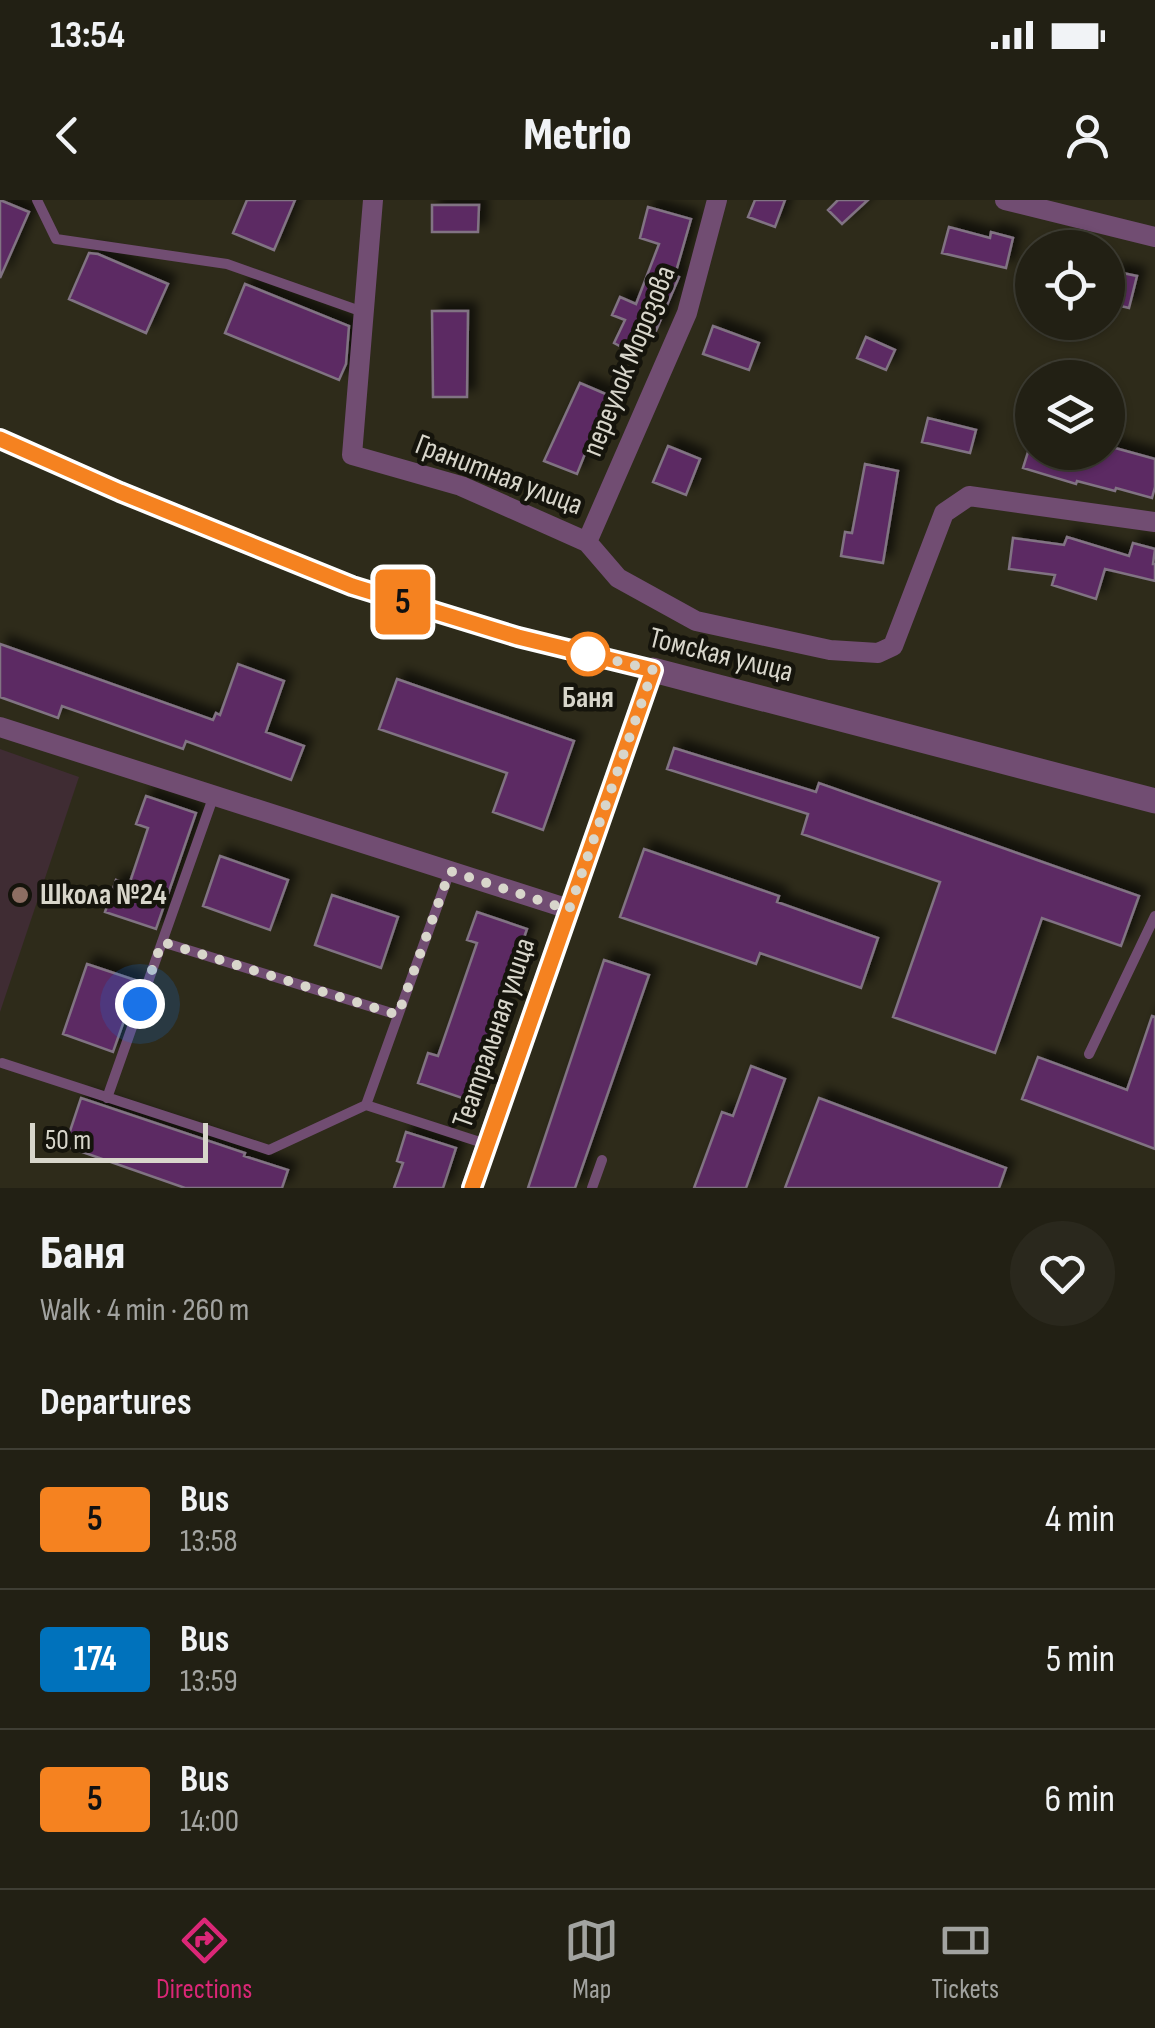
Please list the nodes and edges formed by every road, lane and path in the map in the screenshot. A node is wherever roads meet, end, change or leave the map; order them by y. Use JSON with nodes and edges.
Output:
{"nodes":[{"id":1,"x":38,"y":200,"type":"edge"},
{"id":2,"x":373,"y":200,"type":"edge"},
{"id":3,"x":717,"y":200,"type":"edge"},
{"id":4,"x":1005,"y":200,"type":"edge"},
{"id":5,"x":1155,"y":237,"type":"edge"},
{"id":6,"x":364,"y":312,"type":"junction"},
{"id":7,"x":0,"y":439,"type":"edge"},
{"id":8,"x":1155,"y":522,"type":"edge"},
{"id":9,"x":587,"y":542,"type":"junction"},
{"id":10,"x":653,"y":670,"type":"junction"},
{"id":11,"x":0,"y":726,"type":"edge"},
{"id":12,"x":214,"y":796,"type":"junction"},
{"id":13,"x":1155,"y":801,"type":"edge"},
{"id":14,"x":450,"y":871,"type":"junction"},
{"id":15,"x":569,"y":910,"type":"junction"},
{"id":16,"x":1155,"y":916,"type":"edge"},
{"id":17,"x":162,"y":942,"type":"junction"},
{"id":18,"x":398,"y":1015,"type":"junction"},
{"id":19,"x":1089,"y":1054,"type":"dead end"},
{"id":20,"x":2,"y":1063,"type":"edge"},
{"id":21,"x":107,"y":1098,"type":"junction"},
{"id":22,"x":366,"y":1104,"type":"junction"},
{"id":23,"x":487,"y":1145,"type":"junction"},
{"id":24,"x":602,"y":1160,"type":"dead end"},
{"id":25,"x":472,"y":1188,"type":"edge"},
{"id":26,"x":592,"y":1188,"type":"edge"}],
"edges":[{"from":1,"to":6,"type":"lane"},
{"from":2,"to":6,"type":"street"},
{"from":3,"to":9,"type":"street","name":"переулок Морозова"},
{"from":4,"to":5,"type":"street"},
{"from":6,"to":9,"type":"street","name":"Гранитная улица"},
{"from":7,"to":10,"type":"street","name":"Томская улица"},
{"from":8,"to":9,"type":"street","name":"Гранитная улица"},
{"from":10,"to":13,"type":"street","name":"Томская улица"},
{"from":10,"to":15,"type":"street","name":"Театральная улица"},
{"from":11,"to":12,"type":"street"},
{"from":12,"to":14,"type":"street"},
{"from":12,"to":17,"type":"lane"},
{"from":14,"to":15,"type":"street"},
{"from":14,"to":18,"type":"lane"},
{"from":15,"to":23,"type":"street","name":"Театральная улица"},
{"from":16,"to":19,"type":"lane"},
{"from":17,"to":18,"type":"lane"},
{"from":17,"to":21,"type":"lane"},
{"from":18,"to":22,"type":"lane"},
{"from":20,"to":21,"type":"lane"},
{"from":21,"to":22,"type":"lane"},
{"from":22,"to":23,"type":"lane"},
{"from":23,"to":25,"type":"street","name":"Театральная улица"},
{"from":24,"to":26,"type":"lane"}]}
